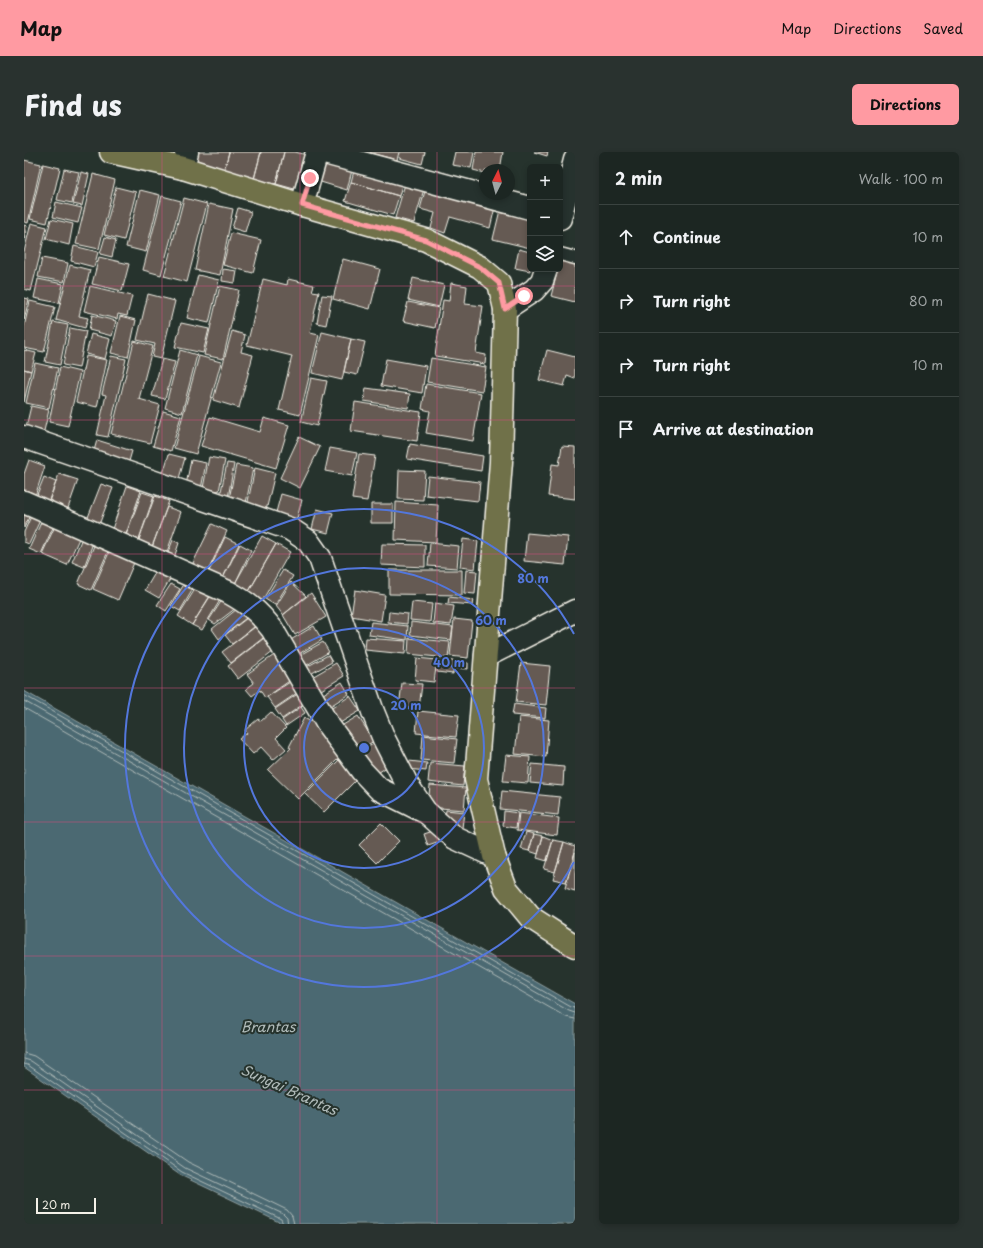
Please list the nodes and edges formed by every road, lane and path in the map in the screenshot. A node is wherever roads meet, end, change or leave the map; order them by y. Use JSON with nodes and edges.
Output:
{"nodes":[{"id":1,"x":317,"y":152,"type":"edge"},
{"id":2,"x":321,"y":152,"type":"edge"},
{"id":3,"x":119,"y":153,"type":"edge"},
{"id":4,"x":185,"y":160,"type":"edge"},
{"id":5,"x":575,"y":160,"type":"edge"},
{"id":6,"x":302,"y":205,"type":"junction"},
{"id":7,"x":563,"y":206,"type":"edge"},
{"id":8,"x":527,"y":207,"type":"edge"},
{"id":9,"x":563,"y":218,"type":"edge"},
{"id":10,"x":575,"y":220,"type":"edge"},
{"id":11,"x":563,"y":255,"type":"edge"},
{"id":12,"x":575,"y":258,"type":"edge"},
{"id":13,"x":545,"y":272,"type":"edge"},
{"id":14,"x":505,"y":309,"type":"junction"},
{"id":15,"x":24,"y":437,"type":"edge"},
{"id":16,"x":24,"y":502,"type":"edge"},
{"id":17,"x":575,"y":611,"type":"edge"},
{"id":18,"x":486,"y":656,"type":"junction"},
{"id":19,"x":424,"y":811,"type":"junction"},
{"id":20,"x":494,"y":856,"type":"junction"},
{"id":21,"x":575,"y":946,"type":"edge"}],
"edges":[{"from":1,"to":6,"type":"street"},
{"from":2,"to":8,"type":"street"},
{"from":3,"to":4,"type":"main road"},
{"from":4,"to":6,"type":"main road"},
{"from":5,"to":7,"type":"street"},
{"from":6,"to":14,"type":"main road"},
{"from":9,"to":10,"type":"street"},
{"from":11,"to":12,"type":"lane"},
{"from":13,"to":14,"type":"street"},
{"from":14,"to":18,"type":"main road"},
{"from":15,"to":19,"type":"street"},
{"from":16,"to":19,"type":"street"},
{"from":17,"to":18,"type":"street"},
{"from":18,"to":20,"type":"main road"},
{"from":19,"to":20,"type":"street"},
{"from":20,"to":21,"type":"main road"}]}
